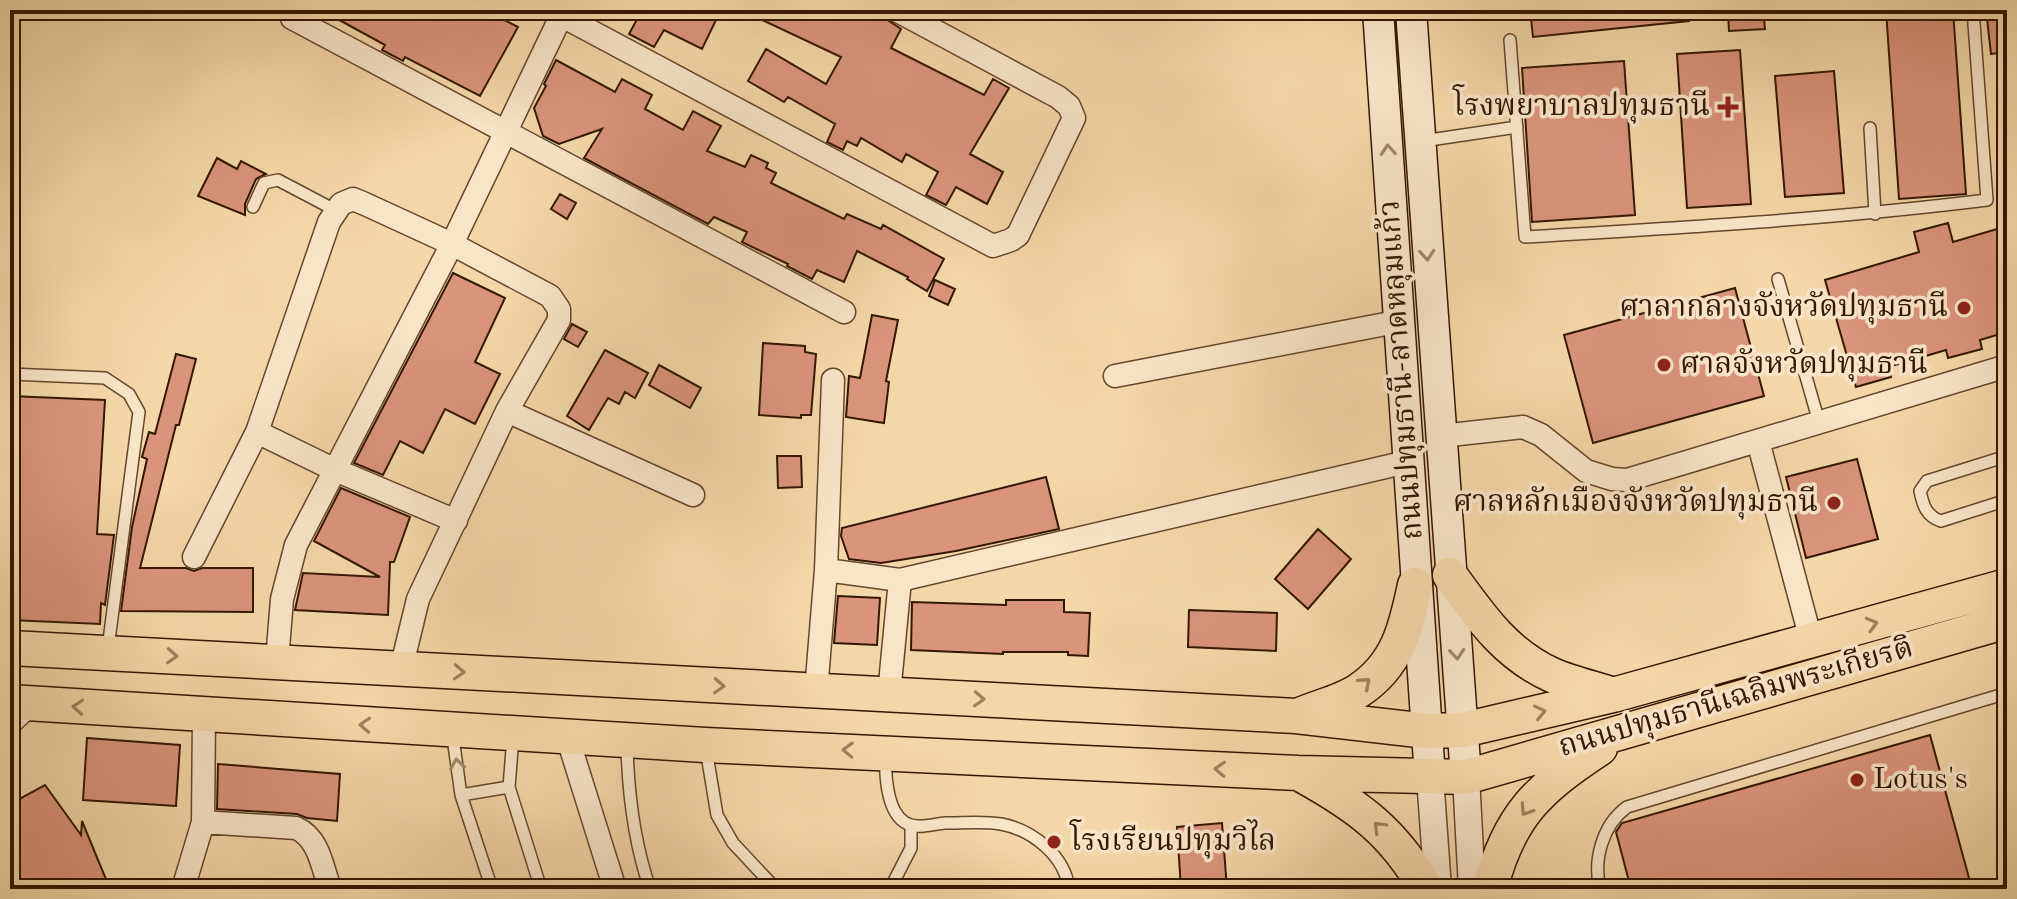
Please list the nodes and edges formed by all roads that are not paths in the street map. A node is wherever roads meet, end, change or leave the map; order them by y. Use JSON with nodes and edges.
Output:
{"nodes":[{"id":1,"x":896,"y":10,"type":"edge"},
{"id":2,"x":1378,"y":10,"type":"edge"},
{"id":3,"x":1411,"y":10,"type":"edge"},
{"id":4,"x":1973,"y":10,"type":"edge"},
{"id":5,"x":559,"y":12,"type":"edge"},
{"id":6,"x":292,"y":18,"type":"dead end"},
{"id":7,"x":1510,"y":40,"type":"dead end"},
{"id":8,"x":1517,"y":127,"type":"junction"},
{"id":9,"x":1870,"y":128,"type":"dead end"},
{"id":10,"x":504,"y":133,"type":"junction"},
{"id":11,"x":1419,"y":142,"type":"junction"},
{"id":12,"x":253,"y":207,"type":"dead end"},
{"id":13,"x":335,"y":210,"type":"junction"},
{"id":14,"x":1875,"y":214,"type":"junction"},
{"id":15,"x":452,"y":244,"type":"junction"},
{"id":16,"x":1778,"y":279,"type":"dead end"},
{"id":17,"x":844,"y":312,"type":"dead end"},
{"id":18,"x":1401,"y":321,"type":"junction"},
{"id":19,"x":2007,"y":366,"type":"edge"},
{"id":20,"x":10,"y":374,"type":"edge"},
{"id":21,"x":1115,"y":376,"type":"dead end"},
{"id":22,"x":833,"y":380,"type":"dead end"},
{"id":23,"x":507,"y":411,"type":"junction"},
{"id":24,"x":1819,"y":422,"type":"junction"},
{"id":25,"x":257,"y":432,"type":"junction"},
{"id":26,"x":1441,"y":436,"type":"junction"},
{"id":27,"x":1758,"y":441,"type":"junction"},
{"id":28,"x":2007,"y":456,"type":"edge"},
{"id":29,"x":1411,"y":461,"type":"junction"},
{"id":30,"x":333,"y":469,"type":"junction"},
{"id":31,"x":693,"y":495,"type":"dead end"},
{"id":32,"x":2007,"y":500,"type":"edge"},
{"id":33,"x":456,"y":521,"type":"junction"},
{"id":34,"x":194,"y":557,"type":"dead end"},
{"id":35,"x":826,"y":570,"type":"junction"},
{"id":36,"x":1450,"y":575,"type":"junction"},
{"id":37,"x":900,"y":580,"type":"junction"},
{"id":38,"x":1415,"y":585,"type":"junction"},
{"id":39,"x":2007,"y":586,"type":"edge"},
{"id":40,"x":2004,"y":633,"type":"edge"},
{"id":41,"x":1811,"y":640,"type":"junction"},
{"id":42,"x":10,"y":648,"type":"edge"},
{"id":43,"x":108,"y":653,"type":"junction"},
{"id":44,"x":277,"y":661,"type":"junction"},
{"id":45,"x":401,"y":669,"type":"junction"},
{"id":46,"x":816,"y":691,"type":"junction"},
{"id":47,"x":2007,"y":693,"type":"edge"},
{"id":48,"x":889,"y":694,"type":"junction"},
{"id":49,"x":1613,"y":695,"type":"junction"},
{"id":50,"x":17,"y":709,"type":"edge"},
{"id":51,"x":204,"y":716,"type":"junction"},
{"id":52,"x":1296,"y":716,"type":"junction"},
{"id":53,"x":452,"y":729,"type":"junction"},
{"id":54,"x":1630,"y":729,"type":"junction"},
{"id":55,"x":1463,"y":730,"type":"junction"},
{"id":56,"x":1427,"y":731,"type":"junction"},
{"id":57,"x":514,"y":733,"type":"junction"},
{"id":58,"x":567,"y":736,"type":"junction"},
{"id":59,"x":627,"y":740,"type":"junction"},
{"id":60,"x":705,"y":745,"type":"junction"},
{"id":61,"x":887,"y":752,"type":"junction"},
{"id":62,"x":1298,"y":773,"type":"junction"},
{"id":63,"x":1430,"y":777,"type":"junction"},
{"id":64,"x":1466,"y":777,"type":"junction"},
{"id":65,"x":509,"y":787,"type":"junction"},
{"id":66,"x":461,"y":795,"type":"junction"},
{"id":67,"x":203,"y":822,"type":"junction"},
{"id":68,"x":911,"y":826,"type":"junction"},
{"id":69,"x":183,"y":889,"type":"edge"},
{"id":70,"x":330,"y":889,"type":"edge"},
{"id":71,"x":492,"y":889,"type":"edge"},
{"id":72,"x":541,"y":889,"type":"edge"},
{"id":73,"x":615,"y":889,"type":"edge"},
{"id":74,"x":650,"y":889,"type":"edge"},
{"id":75,"x":776,"y":889,"type":"edge"},
{"id":76,"x":890,"y":889,"type":"edge"},
{"id":77,"x":1069,"y":889,"type":"edge"},
{"id":78,"x":1426,"y":889,"type":"edge"},
{"id":79,"x":1438,"y":889,"type":"edge"},
{"id":80,"x":1472,"y":889,"type":"edge"},
{"id":81,"x":1490,"y":889,"type":"edge"},
{"id":82,"x":1600,"y":889,"type":"edge"}],
"edges":[{"from":1,"to":5,"type":"street"},
{"from":18,"to":2,"type":"main road","name":"ถนนปทุมธานี-ลาดหลุมแก้ว","one_way":true},
{"from":3,"to":11,"type":"main road","name":"ถนนปทุมธานี-ลาดหลุมแก้ว"},
{"from":4,"to":14,"type":"lane"},
{"from":5,"to":10,"type":"street"},
{"from":6,"to":10,"type":"street"},
{"from":7,"to":8,"type":"lane"},
{"from":8,"to":11,"type":"lane"},
{"from":8,"to":14,"type":"lane"},
{"from":9,"to":14,"type":"lane"},
{"from":10,"to":15,"type":"street"},
{"from":10,"to":17,"type":"street"},
{"from":11,"to":26,"type":"main road","name":"ถนนปทุมธานี-ลาดหลุมแก้ว","one_way":true},
{"from":12,"to":13,"type":"lane"},
{"from":13,"to":15,"type":"street"},
{"from":13,"to":25,"type":"street"},
{"from":15,"to":23,"type":"street"},
{"from":15,"to":30,"type":"street"},
{"from":16,"to":24,"type":"lane"},
{"from":18,"to":21,"type":"street"},
{"from":18,"to":29,"type":"main road","name":"ถนนปทุมธานี-ลาดหลุมแก้ว"},
{"from":19,"to":24,"type":"street"},
{"from":20,"to":43,"type":"lane"},
{"from":22,"to":35,"type":"street"},
{"from":23,"to":31,"type":"street"},
{"from":23,"to":33,"type":"street"},
{"from":24,"to":27,"type":"street"},
{"from":25,"to":30,"type":"street"},
{"from":25,"to":34,"type":"street"},
{"from":26,"to":27,"type":"street"},
{"from":26,"to":36,"type":"main road","name":"ถนนปทุมธานี-ลาดหลุมแก้ว"},
{"from":27,"to":41,"type":"street"},
{"from":28,"to":32,"type":"lane"},
{"from":29,"to":37,"type":"street"},
{"from":29,"to":38,"type":"main road","name":"ถนนปทุมธานี-ลาดหลุมแก้ว"},
{"from":30,"to":33,"type":"street"},
{"from":30,"to":44,"type":"street"},
{"from":33,"to":45,"type":"street"},
{"from":35,"to":37,"type":"street"},
{"from":35,"to":46,"type":"street"},
{"from":36,"to":49,"type":"main road"},
{"from":36,"to":55,"type":"main road","name":"ถนนปทุมธานี-ลาดหลุมแก้ว","one_way":true},
{"from":37,"to":48,"type":"street"},
{"from":52,"to":38,"type":"main road","one_way":true},
{"from":38,"to":56,"type":"main road","name":"ถนนปทุมธานี-ลาดหลุมแก้ว"},
{"from":41,"to":39,"type":"main road","name":"ถนนปทุมธานีเฉลิมพระเกียรติ","one_way":true},
{"from":40,"to":54,"type":"main road","name":"ถนนปทุมธานีเฉลิมพระเกียรติ"},
{"from":41,"to":49,"type":"main road","name":"ถนนปทุมธานีเฉลิมพระเกียรติ"},
{"from":42,"to":43,"type":"main road","name":"ถนนปทุมธานีเฉลิมพระเกียรติ"},
{"from":43,"to":44,"type":"main road","name":"ถนนปทุมธานีเฉลิมพระเกียรติ","one_way":true},
{"from":44,"to":45,"type":"main road","name":"ถนนปทุมธานีเฉลิมพระเกียรติ"},
{"from":45,"to":46,"type":"main road","name":"ถนนปทุมธานีเฉลิมพระเกียรติ","one_way":true},
{"from":46,"to":48,"type":"main road","name":"ถนนปทุมธานีเฉลิมพระเกียรติ"},
{"from":47,"to":82,"type":"lane"},
{"from":48,"to":52,"type":"main road","name":"ถนนปทุมธานีเฉลิมพระเกียรติ","one_way":true},
{"from":55,"to":49,"type":"main road","name":"ถนนปทุมธานีเฉลิมพระเกียรติ","one_way":true},
{"from":51,"to":50,"type":"main road","name":"ถนนปทุมธานีเฉลิมพระเกียรติ","one_way":true},
{"from":53,"to":51,"type":"main road","name":"ถนนปทุมธานีเฉลิมพระเกียรติ","one_way":true},
{"from":51,"to":67,"type":"street"},
{"from":52,"to":56,"type":"main road","name":"ถนนปทุมธานีเฉลิมพระเกียรติ"},
{"from":53,"to":57,"type":"main road","name":"ถนนปทุมธานีเฉลิมพระเกียรติ"},
{"from":66,"to":53,"type":"lane","one_way":true},
{"from":54,"to":64,"type":"main road","name":"ถนนปทุมธานีเฉลิมพระเกียรติ"},
{"from":54,"to":81,"type":"main road","one_way":true},
{"from":55,"to":56,"type":"main road","name":"ถนนปทุมธานีเฉลิมพระเกียรติ"},
{"from":55,"to":64,"type":"main road","name":"ถนนปทุมธานี-ลาดหลุมแก้ว"},
{"from":56,"to":63,"type":"main road","name":"ถนนปทุมธานี-ลาดหลุมแก้ว"},
{"from":57,"to":58,"type":"main road","name":"ถนนปทุมธานีเฉลิมพระเกียรติ"},
{"from":57,"to":65,"type":"lane"},
{"from":58,"to":59,"type":"main road","name":"ถนนปทุมธานีเฉลิมพระเกียรติ"},
{"from":58,"to":73,"type":"street"},
{"from":59,"to":60,"type":"main road","name":"ถนนปทุมธานีเฉลิมพระเกียรติ"},
{"from":59,"to":74,"type":"lane"},
{"from":61,"to":60,"type":"main road","name":"ถนนปทุมธานีเฉลิมพระเกียรติ","one_way":true},
{"from":60,"to":75,"type":"lane"},
{"from":62,"to":61,"type":"main road","name":"ถนนปทุมธานีเฉลิมพระเกียรติ","one_way":true},
{"from":61,"to":68,"type":"lane"},
{"from":62,"to":63,"type":"main road","name":"ถนนปทุมธานีเฉลิมพระเกียรติ"},
{"from":78,"to":62,"type":"main road","one_way":true},
{"from":63,"to":64,"type":"main road","name":"ถนนปทุมธานีเฉลิมพระเกียรติ"},
{"from":63,"to":79,"type":"street"},
{"from":64,"to":80,"type":"street"},
{"from":65,"to":66,"type":"lane"},
{"from":65,"to":72,"type":"lane"},
{"from":66,"to":71,"type":"lane"},
{"from":67,"to":69,"type":"street"},
{"from":67,"to":70,"type":"street"},
{"from":68,"to":76,"type":"lane"},
{"from":68,"to":77,"type":"lane"}]}
